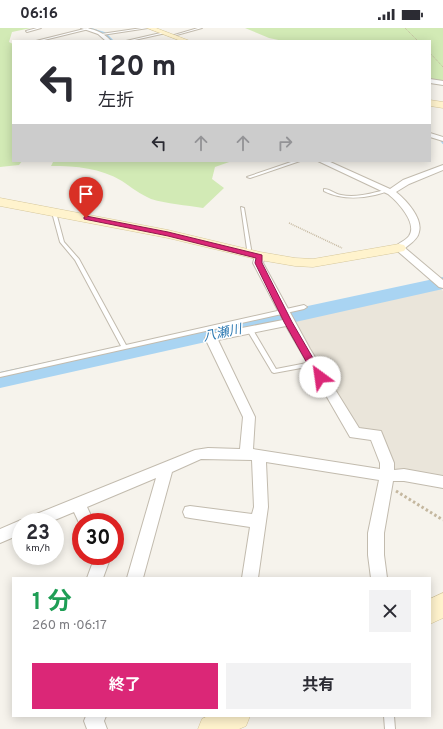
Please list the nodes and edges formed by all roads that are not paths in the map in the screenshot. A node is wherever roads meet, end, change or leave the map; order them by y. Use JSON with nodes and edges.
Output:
{"nodes":[{"id":1,"x":40,"y":28,"type":"edge"},
{"id":2,"x":148,"y":28,"type":"edge"},
{"id":3,"x":200,"y":28,"type":"edge"},
{"id":4,"x":85,"y":29,"type":"edge"},
{"id":5,"x":27,"y":31,"type":"dead end"},
{"id":6,"x":164,"y":33,"type":"junction"},
{"id":7,"x":102,"y":34,"type":"junction"},
{"id":8,"x":172,"y":36,"type":"junction"},
{"id":9,"x":41,"y":40,"type":"edge"},
{"id":10,"x":108,"y":40,"type":"edge"},
{"id":11,"x":132,"y":40,"type":"edge"},
{"id":12,"x":184,"y":40,"type":"edge"},
{"id":13,"x":431,"y":81,"type":"edge"},
{"id":14,"x":443,"y":83,"type":"edge"},
{"id":15,"x":431,"y":103,"type":"edge"},
{"id":16,"x":443,"y":106,"type":"edge"},
{"id":17,"x":431,"y":135,"type":"edge"},
{"id":18,"x":443,"y":138,"type":"edge"},
{"id":19,"x":295,"y":162,"type":"edge"},
{"id":20,"x":324,"y":162,"type":"edge"},
{"id":21,"x":443,"y":167,"type":"edge"},
{"id":22,"x":249,"y":178,"type":"dead end"},
{"id":23,"x":324,"y":190,"type":"dead end"},
{"id":24,"x":390,"y":191,"type":"junction"},
{"id":25,"x":0,"y":202,"type":"edge"},
{"id":26,"x":242,"y":208,"type":"dead end"},
{"id":27,"x":57,"y":212,"type":"junction"},
{"id":28,"x":399,"y":248,"type":"junction"},
{"id":29,"x":247,"y":253,"type":"junction"},
{"id":30,"x":260,"y":256,"type":"junction"},
{"id":31,"x":440,"y":282,"type":"edge"},
{"id":32,"x":304,"y":307,"type":"dead end"},
{"id":33,"x":286,"y":317,"type":"junction"},
{"id":34,"x":250,"y":330,"type":"junction"},
{"id":35,"x":124,"y":346,"type":"junction"},
{"id":36,"x":312,"y":364,"type":"junction"},
{"id":37,"x":0,"y":374,"type":"edge"},
{"id":38,"x":252,"y":455,"type":"junction"},
{"id":39,"x":166,"y":467,"type":"junction"},
{"id":40,"x":386,"y":480,"type":"junction"},
{"id":41,"x":443,"y":482,"type":"edge"},
{"id":42,"x":78,"y":504,"type":"junction"},
{"id":43,"x":190,"y":512,"type":"dead end"},
{"id":44,"x":56,"y":513,"type":"edge"},
{"id":45,"x":82,"y":513,"type":"edge"},
{"id":46,"x":259,"y":522,"type":"junction"},
{"id":47,"x":12,"y":531,"type":"edge"},
{"id":48,"x":0,"y":536,"type":"edge"},
{"id":49,"x":100,"y":565,"type":"edge"},
{"id":50,"x":95,"y":577,"type":"edge"},
{"id":51,"x":135,"y":577,"type":"edge"},
{"id":52,"x":250,"y":577,"type":"edge"},
{"id":53,"x":379,"y":577,"type":"edge"},
{"id":54,"x":443,"y":605,"type":"edge"},
{"id":55,"x":431,"y":611,"type":"edge"},
{"id":56,"x":96,"y":717,"type":"edge"},
{"id":57,"x":234,"y":717,"type":"edge"},
{"id":58,"x":389,"y":717,"type":"edge"},
{"id":59,"x":97,"y":729,"type":"edge"},
{"id":60,"x":212,"y":729,"type":"edge"},
{"id":61,"x":390,"y":729,"type":"edge"}],
"edges":[{"from":1,"to":5,"type":"lane"},
{"from":2,"to":6,"type":"street"},
{"from":2,"to":7,"type":"lane"},
{"from":3,"to":8,"type":"lane"},
{"from":4,"to":7,"type":"street"},
{"from":4,"to":9,"type":"lane"},
{"from":6,"to":8,"type":"street"},
{"from":6,"to":11,"type":"lane"},
{"from":7,"to":10,"type":"street"},
{"from":8,"to":12,"type":"street"},
{"from":13,"to":14,"type":"street"},
{"from":15,"to":16,"type":"street"},
{"from":17,"to":18,"type":"street"},
{"from":19,"to":22,"type":"lane"},
{"from":20,"to":24,"type":"street"},
{"from":21,"to":24,"type":"street"},
{"from":23,"to":24,"type":"lane"},
{"from":24,"to":28,"type":"street"},
{"from":25,"to":27,"type":"street"},
{"from":26,"to":29,"type":"lane"},
{"from":27,"to":29,"type":"street"},
{"from":27,"to":35,"type":"lane"},
{"from":28,"to":30,"type":"street"},
{"from":28,"to":31,"type":"street"},
{"from":29,"to":30,"type":"street"},
{"from":30,"to":33,"type":"street"},
{"from":32,"to":33,"type":"lane"},
{"from":33,"to":34,"type":"street"},
{"from":33,"to":35,"type":"lane"},
{"from":33,"to":36,"type":"street"},
{"from":34,"to":36,"type":"lane"},
{"from":34,"to":38,"type":"street"},
{"from":35,"to":37,"type":"lane"},
{"from":36,"to":40,"type":"street"},
{"from":38,"to":39,"type":"street"},
{"from":38,"to":40,"type":"street"},
{"from":38,"to":46,"type":"street"},
{"from":39,"to":42,"type":"street"},
{"from":39,"to":51,"type":"street"},
{"from":40,"to":41,"type":"street"},
{"from":40,"to":53,"type":"street"},
{"from":42,"to":44,"type":"street"},
{"from":42,"to":45,"type":"street"},
{"from":43,"to":46,"type":"street"},
{"from":46,"to":52,"type":"street"},
{"from":47,"to":48,"type":"street"},
{"from":49,"to":50,"type":"street"},
{"from":54,"to":55,"type":"street"},
{"from":56,"to":59,"type":"street"},
{"from":57,"to":60,"type":"street"},
{"from":58,"to":61,"type":"lane"}]}
